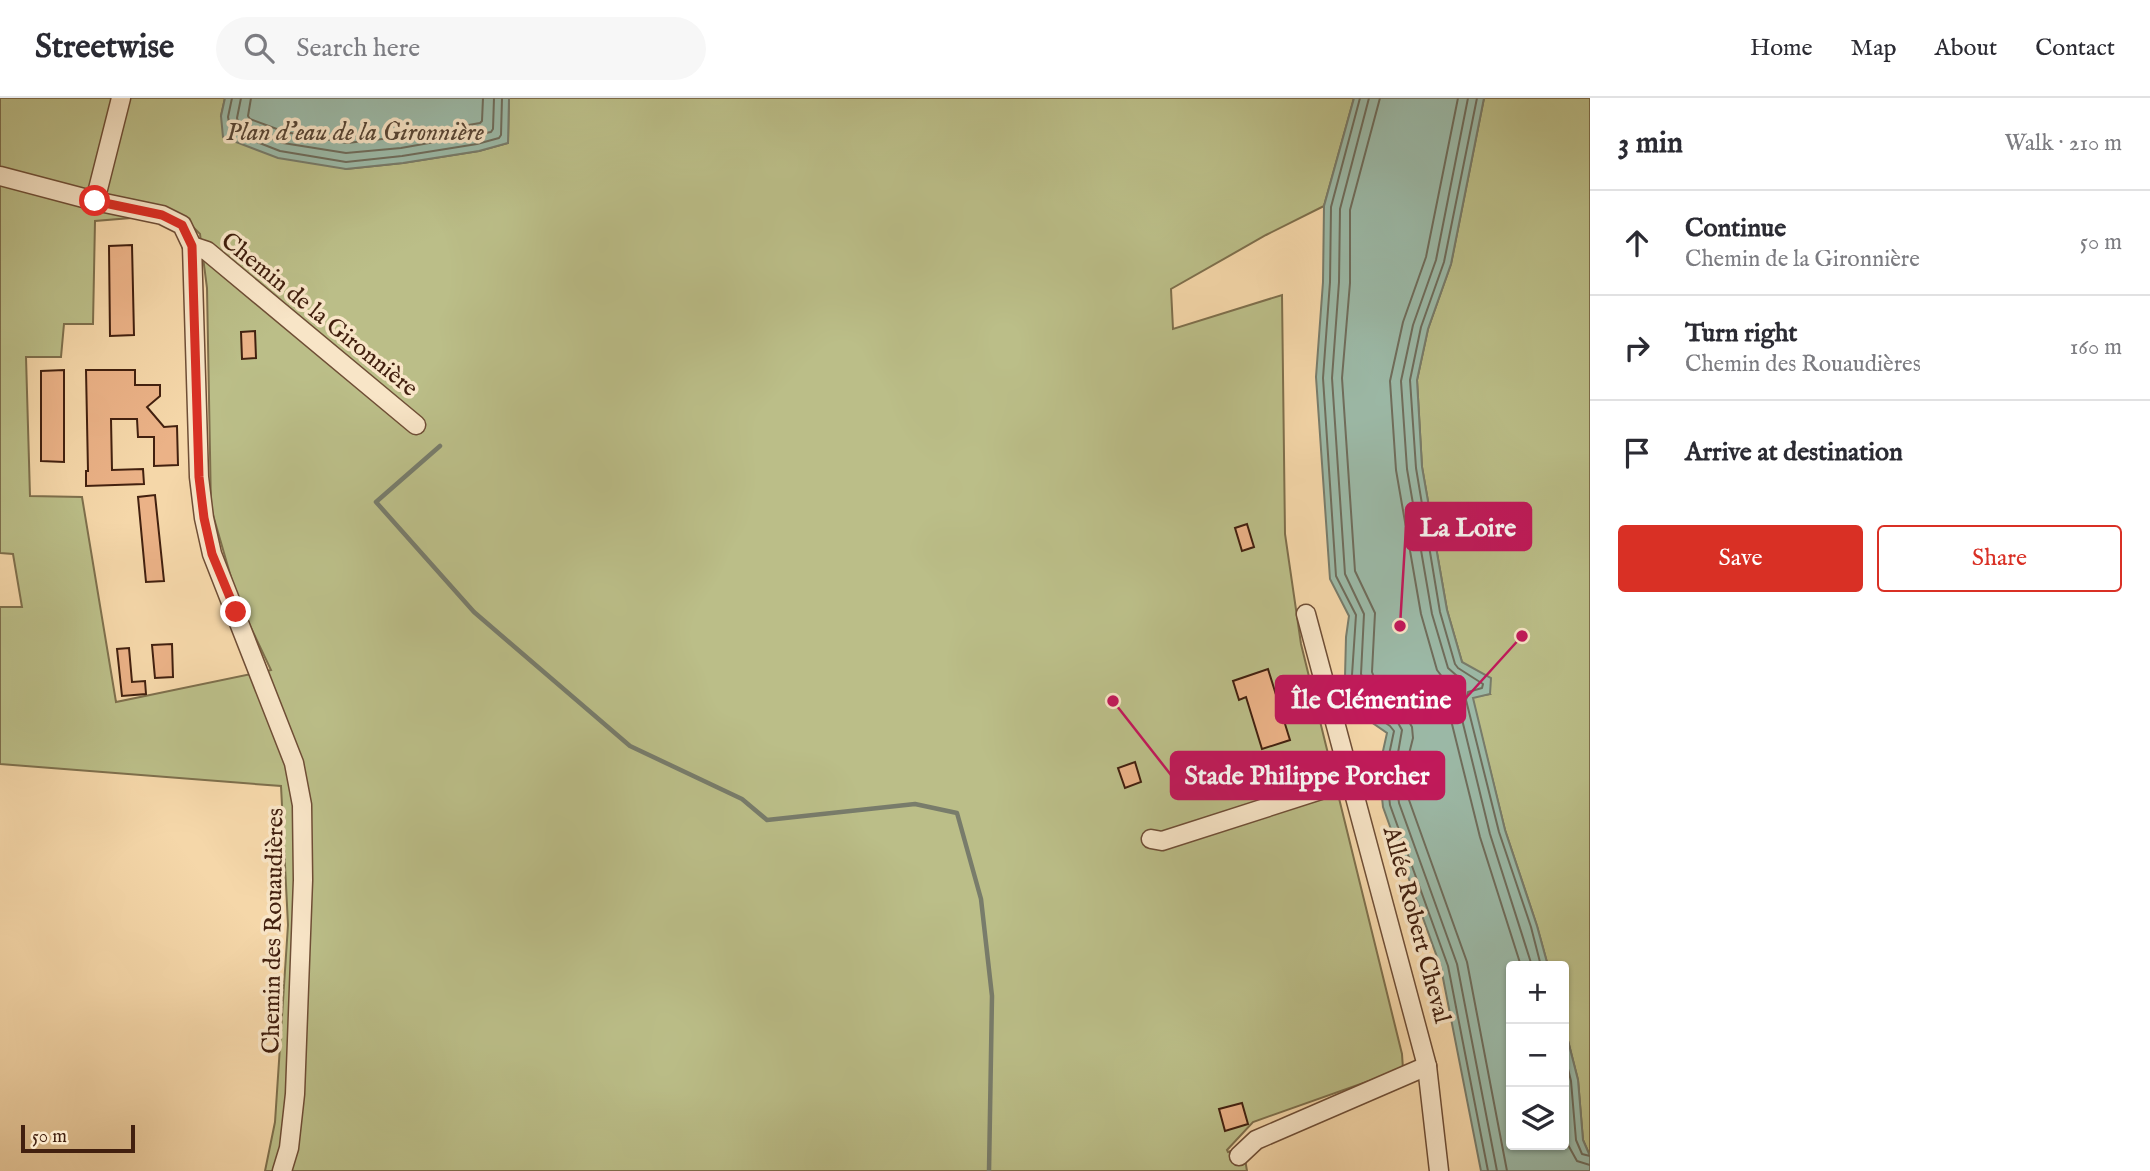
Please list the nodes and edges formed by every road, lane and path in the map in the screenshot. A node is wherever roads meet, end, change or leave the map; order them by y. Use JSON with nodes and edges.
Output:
{"nodes":[{"id":1,"x":121,"y":98,"type":"edge"},
{"id":2,"x":0,"y":176,"type":"edge"},
{"id":3,"x":95,"y":201,"type":"junction"},
{"id":4,"x":192,"y":246,"type":"junction"},
{"id":5,"x":416,"y":425,"type":"dead end"},
{"id":6,"x":1306,"y":614,"type":"dead end"},
{"id":7,"x":1352,"y":780,"type":"junction"},
{"id":8,"x":1151,"y":839,"type":"dead end"},
{"id":9,"x":1427,"y":1066,"type":"junction"},
{"id":10,"x":1239,"y":1156,"type":"dead end"},
{"id":11,"x":282,"y":1171,"type":"edge"},
{"id":12,"x":1439,"y":1171,"type":"edge"}],
"edges":[{"from":1,"to":3,"type":"street"},
{"from":2,"to":3,"type":"street","name":"Chemin de la Gironnière"},
{"from":3,"to":4,"type":"street","name":"Chemin de la Gironnière"},
{"from":4,"to":5,"type":"street","name":"Chemin de la Gironnière"},
{"from":4,"to":11,"type":"street","name":"Chemin des Rouaudières"},
{"from":6,"to":7,"type":"street","name":"Allée Robert Cheval"},
{"from":7,"to":8,"type":"street"},
{"from":7,"to":9,"type":"street","name":"Allée Robert Cheval"},
{"from":9,"to":10,"type":"street"},
{"from":9,"to":12,"type":"street","name":"Allée Robert Cheval"}]}
